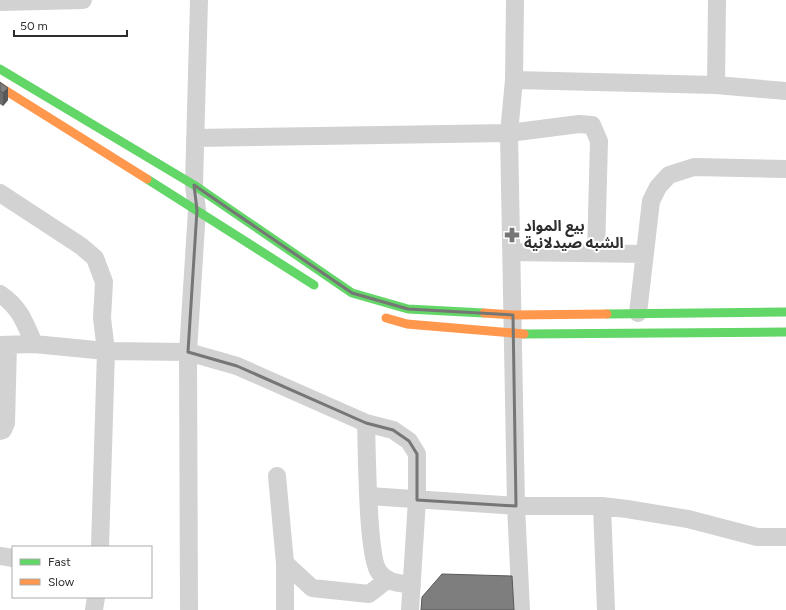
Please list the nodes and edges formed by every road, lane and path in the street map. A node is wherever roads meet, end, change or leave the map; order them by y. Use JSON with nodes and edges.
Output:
{"nodes":[{"id":1,"x":83,"y":0,"type":"edge"},
{"id":2,"x":199,"y":0,"type":"edge"},
{"id":3,"x":514,"y":0,"type":"edge"},
{"id":4,"x":717,"y":0,"type":"edge"},
{"id":5,"x":0,"y":2,"type":"edge"},
{"id":6,"x":0,"y":69,"type":"edge"},
{"id":7,"x":514,"y":80,"type":"junction"},
{"id":8,"x":716,"y":85,"type":"junction"},
{"id":9,"x":0,"y":87,"type":"edge"},
{"id":10,"x":786,"y":91,"type":"edge"},
{"id":11,"x":509,"y":133,"type":"junction"},
{"id":12,"x":195,"y":138,"type":"junction"},
{"id":13,"x":786,"y":169,"type":"edge"},
{"id":14,"x":194,"y":185,"type":"junction"},
{"id":15,"x":0,"y":193,"type":"edge"},
{"id":16,"x":197,"y":210,"type":"junction"},
{"id":17,"x":512,"y":252,"type":"junction"},
{"id":18,"x":596,"y":253,"type":"junction"},
{"id":19,"x":645,"y":254,"type":"junction"},
{"id":20,"x":323,"y":291,"type":"dead end"},
{"id":21,"x":0,"y":294,"type":"edge"},
{"id":22,"x":786,"y":312,"type":"edge"},
{"id":23,"x":638,"y":313,"type":"junction"},
{"id":24,"x":378,"y":316,"type":"dead end"},
{"id":25,"x":513,"y":316,"type":"junction"},
{"id":26,"x":786,"y":332,"type":"edge"},
{"id":27,"x":514,"y":334,"type":"junction"},
{"id":28,"x":34,"y":344,"type":"junction"},
{"id":29,"x":4,"y":345,"type":"edge"},
{"id":30,"x":106,"y":351,"type":"junction"},
{"id":31,"x":188,"y":352,"type":"junction"},
{"id":32,"x":366,"y":422,"type":"junction"},
{"id":33,"x":0,"y":431,"type":"edge"},
{"id":34,"x":277,"y":476,"type":"dead end"},
{"id":35,"x":369,"y":496,"type":"junction"},
{"id":36,"x":417,"y":500,"type":"junction"},
{"id":37,"x":516,"y":506,"type":"junction"},
{"id":38,"x":602,"y":506,"type":"junction"},
{"id":39,"x":786,"y":537,"type":"edge"},
{"id":40,"x":100,"y":546,"type":"edge"},
{"id":41,"x":0,"y":556,"type":"edge"},
{"id":42,"x":12,"y":558,"type":"edge"},
{"id":43,"x":285,"y":563,"type":"junction"},
{"id":44,"x":387,"y":580,"type":"junction"},
{"id":45,"x":412,"y":585,"type":"junction"},
{"id":46,"x":96,"y":598,"type":"edge"},
{"id":47,"x":94,"y":610,"type":"edge"},
{"id":48,"x":189,"y":610,"type":"edge"},
{"id":49,"x":285,"y":610,"type":"edge"},
{"id":50,"x":410,"y":610,"type":"edge"},
{"id":51,"x":521,"y":610,"type":"edge"},
{"id":52,"x":606,"y":610,"type":"edge"}],
"edges":[{"from":1,"to":5,"type":"street"},
{"from":2,"to":12,"type":"street"},
{"from":3,"to":7,"type":"street"},
{"from":4,"to":8,"type":"street"},
{"from":6,"to":14,"type":"street"},
{"from":7,"to":8,"type":"street"},
{"from":7,"to":11,"type":"street"},
{"from":8,"to":10,"type":"street"},
{"from":9,"to":16,"type":"street"},
{"from":11,"to":12,"type":"street"},
{"from":11,"to":17,"type":"street"},
{"from":11,"to":18,"type":"street"},
{"from":12,"to":14,"type":"street"},
{"from":13,"to":19,"type":"street"},
{"from":14,"to":16,"type":"street"},
{"from":14,"to":25,"type":"street"},
{"from":15,"to":30,"type":"street"},
{"from":16,"to":20,"type":"street"},
{"from":16,"to":31,"type":"street"},
{"from":17,"to":18,"type":"street"},
{"from":17,"to":25,"type":"street"},
{"from":18,"to":19,"type":"street"},
{"from":19,"to":23,"type":"street"},
{"from":21,"to":28,"type":"street"},
{"from":22,"to":23,"type":"street"},
{"from":23,"to":25,"type":"street"},
{"from":24,"to":27,"type":"street"},
{"from":25,"to":27,"type":"street"},
{"from":26,"to":27,"type":"street"},
{"from":27,"to":37,"type":"street"},
{"from":28,"to":29,"type":"street"},
{"from":28,"to":30,"type":"street"},
{"from":29,"to":33,"type":"street"},
{"from":30,"to":31,"type":"street"},
{"from":30,"to":40,"type":"street"},
{"from":31,"to":32,"type":"street"},
{"from":31,"to":48,"type":"street"},
{"from":32,"to":35,"type":"street"},
{"from":32,"to":36,"type":"street"},
{"from":34,"to":43,"type":"street"},
{"from":35,"to":36,"type":"street"},
{"from":35,"to":44,"type":"street"},
{"from":36,"to":37,"type":"street"},
{"from":36,"to":45,"type":"street"},
{"from":37,"to":38,"type":"street"},
{"from":37,"to":51,"type":"street"},
{"from":38,"to":39,"type":"street"},
{"from":38,"to":52,"type":"street"},
{"from":41,"to":42,"type":"street"},
{"from":43,"to":44,"type":"street"},
{"from":43,"to":49,"type":"street"},
{"from":44,"to":45,"type":"street"},
{"from":45,"to":50,"type":"street"},
{"from":46,"to":47,"type":"street"}]}
